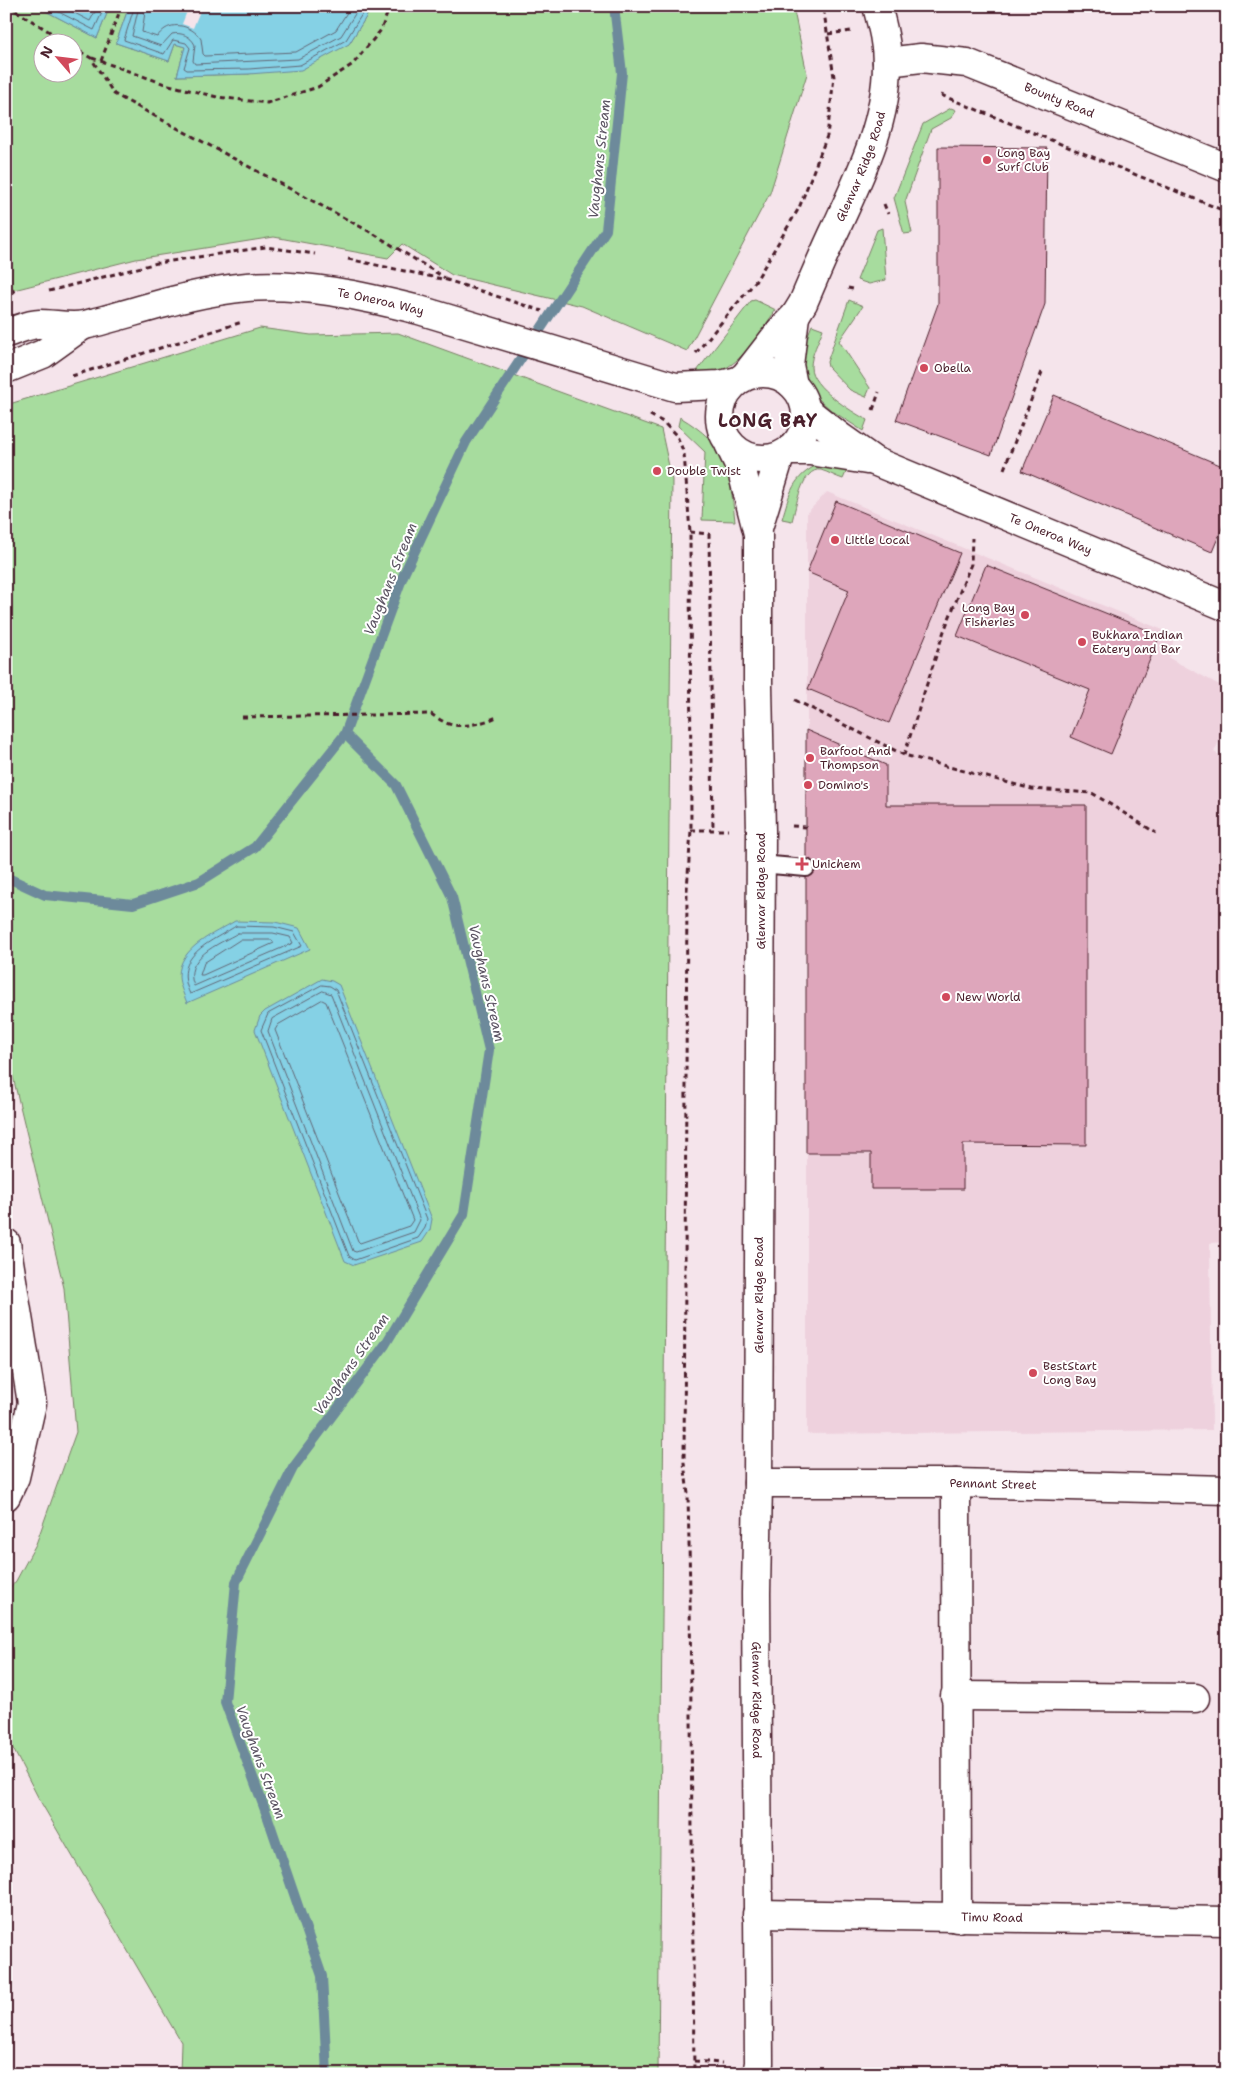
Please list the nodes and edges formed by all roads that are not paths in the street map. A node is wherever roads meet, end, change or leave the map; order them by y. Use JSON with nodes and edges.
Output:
{"nodes":[{"id":1,"x":877,"y":6,"type":"edge"},
{"id":2,"x":887,"y":62,"type":"junction"},
{"id":3,"x":1227,"y":168,"type":"edge"},
{"id":4,"x":795,"y":316,"type":"junction"},
{"id":5,"x":82,"y":326,"type":"junction"},
{"id":6,"x":6,"y":333,"type":"edge"},
{"id":7,"x":6,"y":369,"type":"edge"},
{"id":8,"x":740,"y":379,"type":"junction"},
{"id":9,"x":793,"y":385,"type":"junction"},
{"id":10,"x":675,"y":387,"type":"junction"},
{"id":11,"x":806,"y":410,"type":"junction"},
{"id":12,"x":724,"y":432,"type":"junction"},
{"id":13,"x":784,"y":453,"type":"junction"},
{"id":14,"x":874,"y":461,"type":"junction"},
{"id":15,"x":758,"y":528,"type":"junction"},
{"id":16,"x":1227,"y":607,"type":"edge"},
{"id":17,"x":760,"y":864,"type":"junction"},
{"id":18,"x":806,"y":868,"type":"dead end"},
{"id":19,"x":6,"y":1243,"type":"edge"},
{"id":20,"x":758,"y":1483,"type":"junction"},
{"id":21,"x":956,"y":1483,"type":"junction"},
{"id":22,"x":1227,"y":1490,"type":"edge"},
{"id":23,"x":6,"y":1496,"type":"edge"},
{"id":24,"x":956,"y":1696,"type":"junction"},
{"id":25,"x":1195,"y":1698,"type":"dead end"},
{"id":26,"x":757,"y":1914,"type":"junction"},
{"id":27,"x":957,"y":1918,"type":"junction"},
{"id":28,"x":1227,"y":1921,"type":"edge"},
{"id":29,"x":760,"y":2070,"type":"edge"}],
"edges":[{"from":1,"to":2,"type":"street","name":"Glenvar Ridge Road"},
{"from":2,"to":3,"type":"street","name":"Bounty Road"},
{"from":2,"to":4,"type":"street","name":"Glenvar Ridge Road"},
{"from":4,"to":8,"type":"street","name":"Glenvar Ridge Road"},
{"from":4,"to":9,"type":"street","name":"Glenvar Ridge Road"},
{"from":5,"to":6,"type":"street","name":"Te Oneroa Way"},
{"from":5,"to":7,"type":"street","name":"Te Oneroa Way"},
{"from":5,"to":10,"type":"street","name":"Te Oneroa Way"},
{"from":8,"to":9,"type":"street","name":"Te Oneroa Way"},
{"from":8,"to":10,"type":"street","name":"Te Oneroa Way"},
{"from":8,"to":12,"type":"street"},
{"from":9,"to":11,"type":"street","name":"Te Oneroa Way"},
{"from":10,"to":12,"type":"street","name":"Te Oneroa Way"},
{"from":11,"to":13,"type":"street"},
{"from":11,"to":14,"type":"street","name":"Te Oneroa Way"},
{"from":12,"to":13,"type":"street","name":"Te Oneroa Way"},
{"from":12,"to":15,"type":"street","name":"Glenvar Ridge Road"},
{"from":13,"to":14,"type":"street","name":"Te Oneroa Way"},
{"from":13,"to":15,"type":"street","name":"Glenvar Ridge Road"},
{"from":14,"to":16,"type":"street","name":"Te Oneroa Way"},
{"from":15,"to":17,"type":"street","name":"Glenvar Ridge Road"},
{"from":17,"to":18,"type":"lane"},
{"from":17,"to":20,"type":"street","name":"Glenvar Ridge Road"},
{"from":19,"to":23,"type":"street"},
{"from":20,"to":21,"type":"street","name":"Pennant Street"},
{"from":20,"to":26,"type":"street","name":"Glenvar Ridge Road"},
{"from":21,"to":22,"type":"street","name":"Pennant Street"},
{"from":21,"to":24,"type":"street"},
{"from":24,"to":25,"type":"street"},
{"from":24,"to":27,"type":"street"},
{"from":26,"to":27,"type":"street","name":"Timu Road"},
{"from":26,"to":29,"type":"street","name":"Glenvar Ridge Road"},
{"from":27,"to":28,"type":"street","name":"Timu Road"}]}
